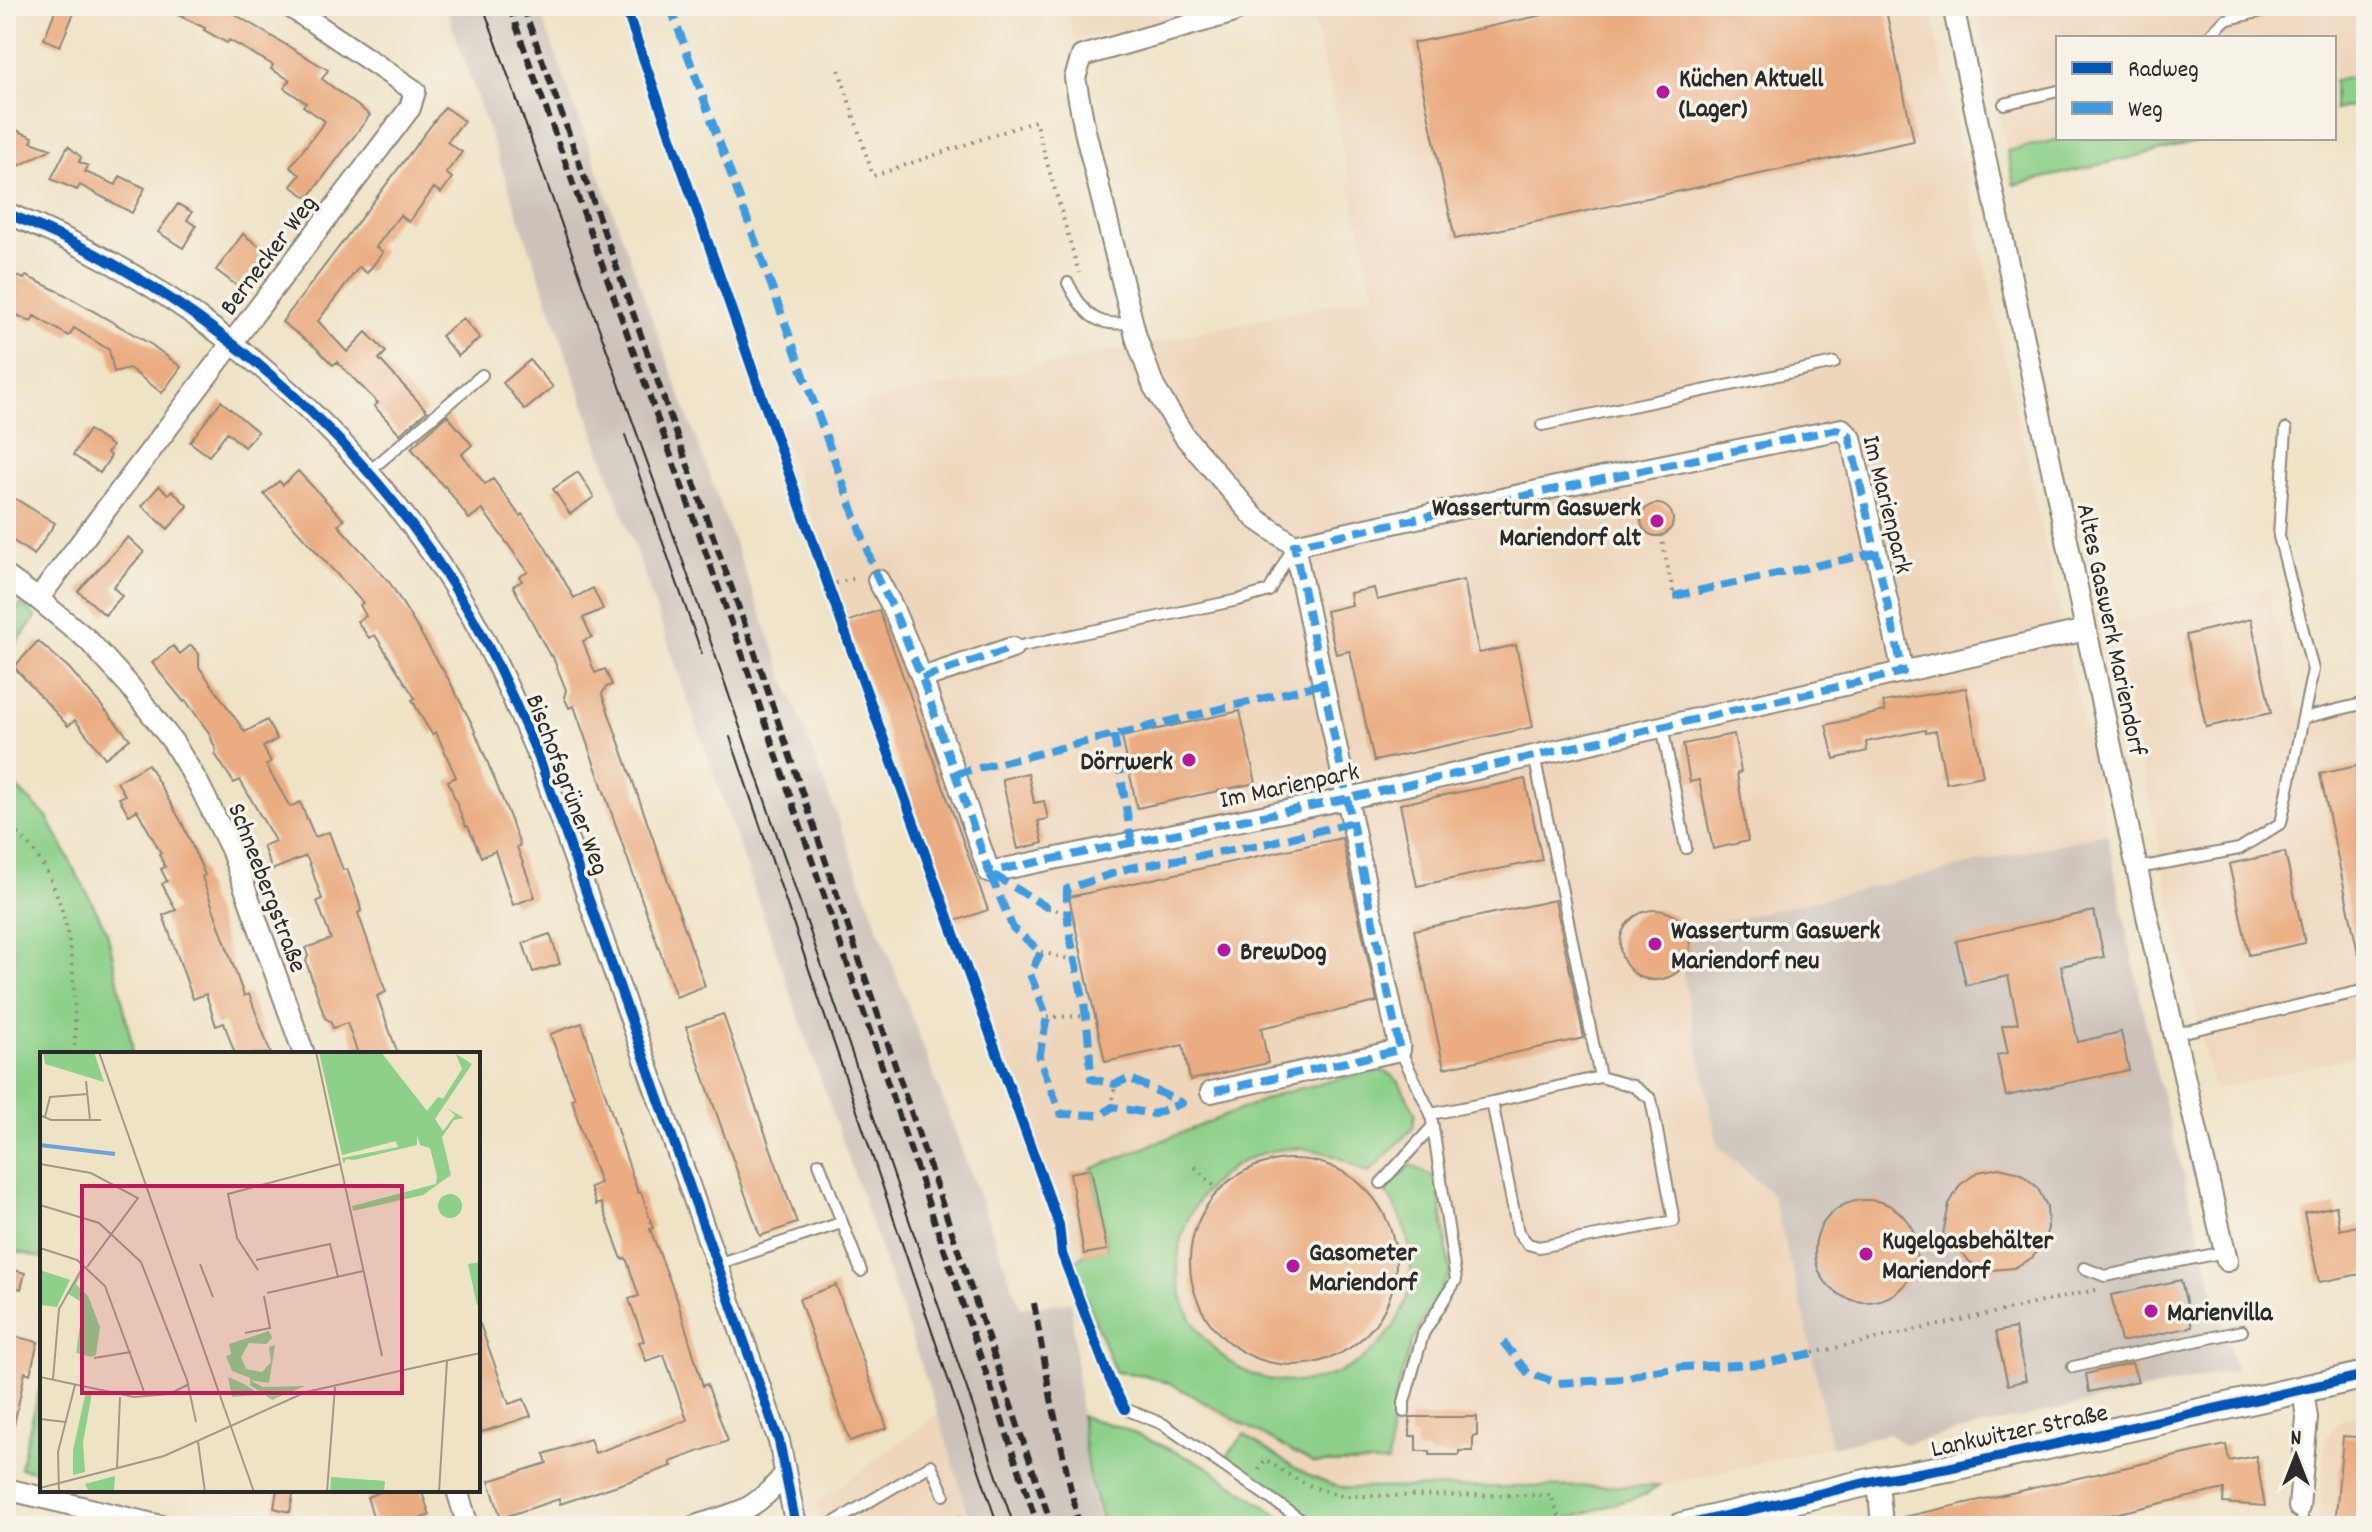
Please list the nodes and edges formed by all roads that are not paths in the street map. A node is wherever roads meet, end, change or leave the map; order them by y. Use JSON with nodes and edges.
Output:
{"nodes":[{"id":1,"x":289,"y":6,"type":"edge"},
{"id":2,"x":1247,"y":6,"type":"edge"},
{"id":3,"x":1953,"y":6,"type":"edge"},
{"id":4,"x":2283,"y":6,"type":"edge"},
{"id":5,"x":2210,"y":36,"type":"edge"},
{"id":6,"x":2056,"y":91,"type":"edge"},
{"id":7,"x":2004,"y":104,"type":"dead end"},
{"id":8,"x":6,"y":213,"type":"edge"},
{"id":9,"x":1068,"y":283,"type":"dead end"},
{"id":10,"x":1132,"y":322,"type":"junction"},
{"id":11,"x":232,"y":343,"type":"junction"},
{"id":12,"x":1834,"y":363,"type":"dead end"},
{"id":13,"x":482,"y":375,"type":"dead end"},
{"id":14,"x":1542,"y":425,"type":"dead end"},
{"id":15,"x":2286,"y":429,"type":"dead end"},
{"id":16,"x":367,"y":473,"type":"junction"},
{"id":17,"x":1294,"y":545,"type":"junction"},
{"id":18,"x":878,"y":580,"type":"road end"},
{"id":19,"x":10,"y":586,"type":"edge"},
{"id":20,"x":38,"y":599,"type":"junction"},
{"id":21,"x":2086,"y":630,"type":"junction"},
{"id":22,"x":1012,"y":648,"type":"joint"},
{"id":23,"x":1903,"y":672,"type":"junction"},
{"id":24,"x":922,"y":678,"type":"junction"},
{"id":25,"x":2366,"y":703,"type":"edge"},
{"id":26,"x":2303,"y":718,"type":"junction"},
{"id":27,"x":1662,"y":726,"type":"junction"},
{"id":28,"x":1534,"y":755,"type":"junction"},
{"id":29,"x":1347,"y":806,"type":"junction"},
{"id":30,"x":1686,"y":848,"type":"dead end"},
{"id":31,"x":2138,"y":868,"type":"junction"},
{"id":32,"x":2366,"y":990,"type":"edge"},
{"id":33,"x":2175,"y":1034,"type":"junction"},
{"id":34,"x":1400,"y":1050,"type":"junction"},
{"id":35,"x":303,"y":1052,"type":"edge"},
{"id":36,"x":1600,"y":1077,"type":"junction"},
{"id":37,"x":1211,"y":1092,"type":"dead end"},
{"id":38,"x":1492,"y":1102,"type":"junction"},
{"id":39,"x":1432,"y":1120,"type":"junction"},
{"id":40,"x":819,"y":1163,"type":"dead end"},
{"id":41,"x":1381,"y":1183,"type":"dead end"},
{"id":42,"x":841,"y":1223,"type":"junction"},
{"id":43,"x":2226,"y":1256,"type":"joint"},
{"id":44,"x":717,"y":1264,"type":"junction"},
{"id":45,"x":2084,"y":1268,"type":"dead end"},
{"id":46,"x":861,"y":1271,"type":"dead end"},
{"id":47,"x":2242,"y":1331,"type":"dead end"},
{"id":48,"x":2073,"y":1367,"type":"dead end"},
{"id":49,"x":2366,"y":1375,"type":"edge"},
{"id":50,"x":2303,"y":1390,"type":"junction"},
{"id":51,"x":1125,"y":1409,"type":"dead end"},
{"id":52,"x":1404,"y":1412,"type":"dead end"},
{"id":53,"x":784,"y":1475,"type":"junction"},
{"id":54,"x":1878,"y":1480,"type":"junction"},
{"id":55,"x":6,"y":1489,"type":"edge"},
{"id":56,"x":458,"y":1492,"type":"edge"},
{"id":57,"x":944,"y":1495,"type":"dead end"},
{"id":58,"x":2301,"y":1516,"type":"edge"},
{"id":59,"x":161,"y":1526,"type":"edge"},
{"id":60,"x":468,"y":1526,"type":"edge"},
{"id":61,"x":695,"y":1526,"type":"edge"},
{"id":62,"x":796,"y":1526,"type":"edge"},
{"id":63,"x":828,"y":1526,"type":"edge"},
{"id":64,"x":1310,"y":1526,"type":"edge"},
{"id":65,"x":1682,"y":1526,"type":"edge"},
{"id":66,"x":1882,"y":1526,"type":"edge"}],
"edges":[{"from":1,"to":11,"type":"street","name":"Bernecker Weg"},
{"from":2,"to":10,"type":"street"},
{"from":3,"to":21,"type":"street","name":"Altes Gaswerk Mariendorf"},
{"from":4,"to":5,"type":"lane"},
{"from":6,"to":7,"type":"lane"},
{"from":8,"to":11,"type":"street","name":"Bischofsgrüner Weg"},
{"from":9,"to":10,"type":"lane"},
{"from":10,"to":17,"type":"street"},
{"from":11,"to":16,"type":"street","name":"Bischofsgrüner Weg"},
{"from":11,"to":20,"type":"street","name":"Bernecker Weg"},
{"from":12,"to":14,"type":"lane"},
{"from":13,"to":16,"type":"lane"},
{"from":15,"to":26,"type":"lane"},
{"from":16,"to":44,"type":"street","name":"Bischofsgrüner Weg"},
{"from":17,"to":22,"type":"lane"},
{"from":17,"to":23,"type":"street","name":"Im Marienpark"},
{"from":17,"to":29,"type":"street"},
{"from":18,"to":24,"type":"street","name":"Im Marienpark"},
{"from":19,"to":20,"type":"street","name":"Schneebergstraße"},
{"from":20,"to":35,"type":"street","name":"Schneebergstraße"},
{"from":21,"to":23,"type":"street","name":"Im Marienpark"},
{"from":21,"to":31,"type":"street","name":"Altes Gaswerk Mariendorf"},
{"from":22,"to":24,"type":"street"},
{"from":23,"to":27,"type":"street","name":"Im Marienpark"},
{"from":24,"to":29,"type":"street","name":"Im Marienpark"},
{"from":25,"to":26,"type":"lane"},
{"from":26,"to":31,"type":"lane"},
{"from":27,"to":28,"type":"street","name":"Im Marienpark"},
{"from":27,"to":30,"type":"lane"},
{"from":28,"to":29,"type":"street","name":"Im Marienpark"},
{"from":28,"to":36,"type":"lane"},
{"from":29,"to":34,"type":"street"},
{"from":31,"to":33,"type":"street","name":"Altes Gaswerk Mariendorf"},
{"from":32,"to":33,"type":"lane"},
{"from":33,"to":43,"type":"street","name":"Altes Gaswerk Mariendorf"},
{"from":34,"to":37,"type":"street"},
{"from":34,"to":39,"type":"lane"},
{"from":36,"to":38,"type":"lane"},
{"from":36,"to":38,"type":"lane"},
{"from":38,"to":39,"type":"lane"},
{"from":39,"to":41,"type":"lane"},
{"from":39,"to":52,"type":"lane"},
{"from":40,"to":42,"type":"lane"},
{"from":42,"to":44,"type":"lane"},
{"from":42,"to":46,"type":"lane"},
{"from":43,"to":45,"type":"lane"},
{"from":44,"to":53,"type":"street","name":"Bischofsgrüner Weg"},
{"from":47,"to":48,"type":"lane"},
{"from":49,"to":50,"type":"main road","name":"Lankwitzer Straße"},
{"from":50,"to":54,"type":"main road","name":"Lankwitzer Straße"},
{"from":50,"to":58,"type":"street"},
{"from":51,"to":64,"type":"lane"},
{"from":53,"to":61,"type":"street"},
{"from":53,"to":62,"type":"street","name":"Bischofsgrüner Weg"},
{"from":54,"to":65,"type":"main road","name":"Lankwitzer Straße"},
{"from":54,"to":66,"type":"street"},
{"from":55,"to":59,"type":"street"},
{"from":56,"to":60,"type":"street"},
{"from":57,"to":63,"type":"lane"}]}
